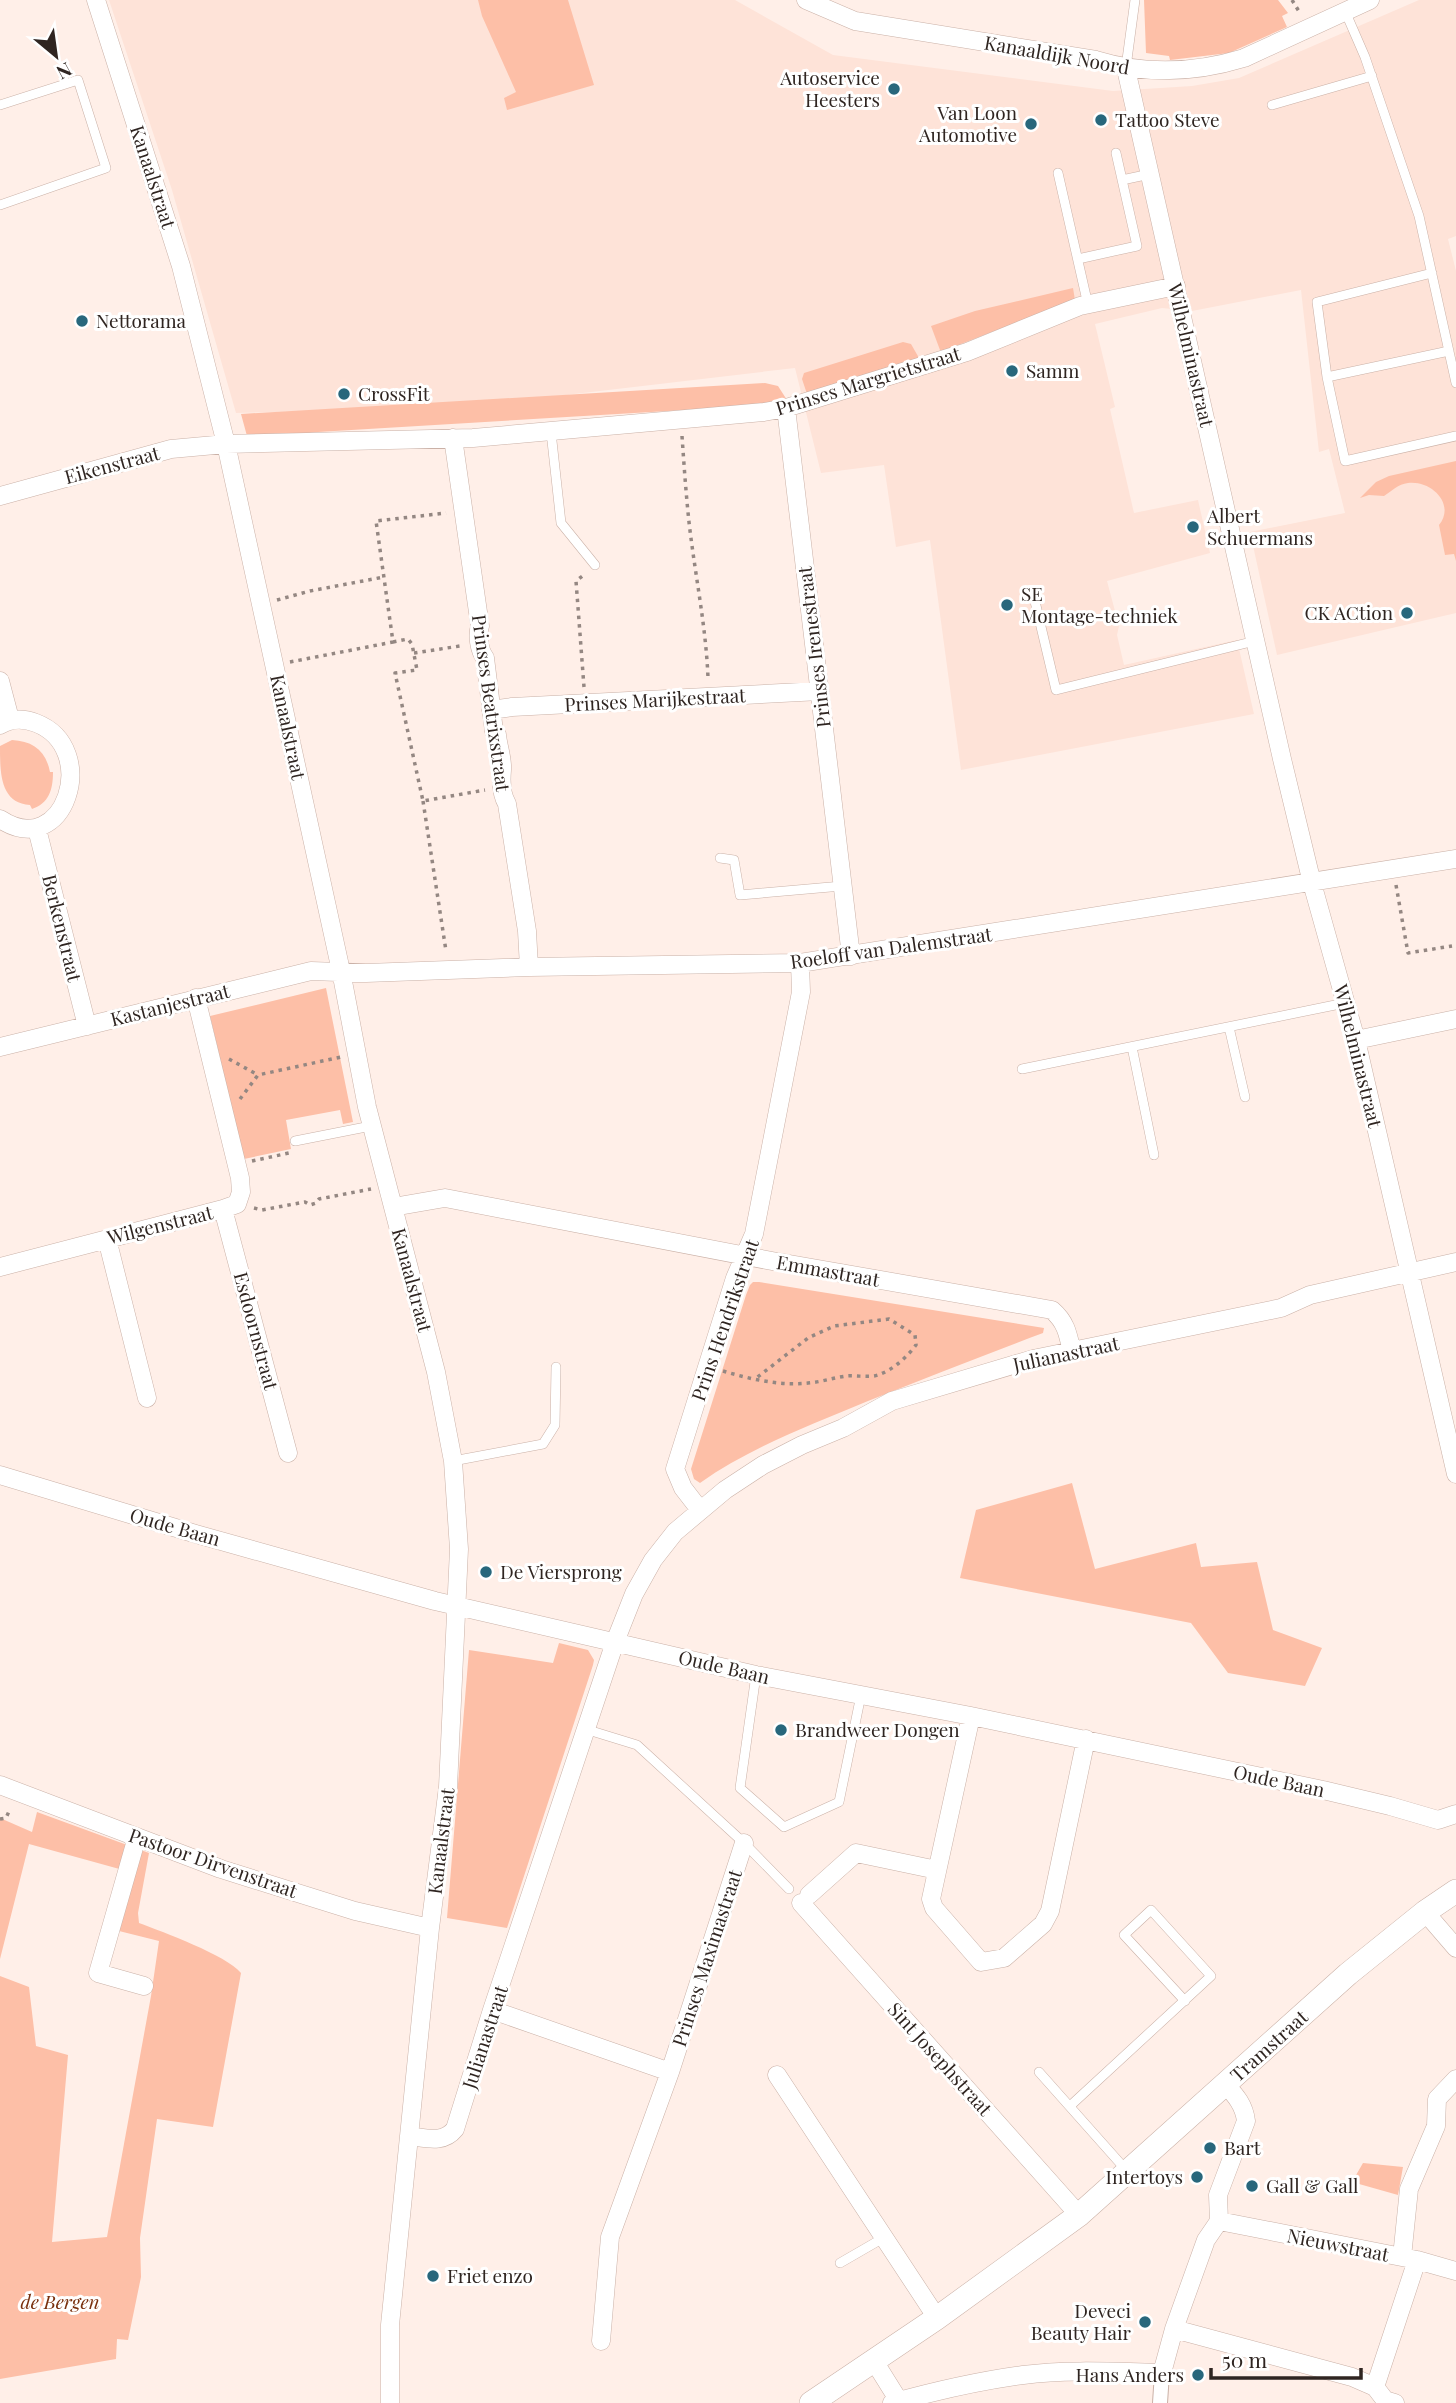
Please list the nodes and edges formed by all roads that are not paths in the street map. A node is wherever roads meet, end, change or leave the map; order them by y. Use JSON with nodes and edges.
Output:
{"nodes":[{"id":1,"x":96,"y":0,"type":"edge"},
{"id":2,"x":806,"y":0,"type":"edge"},
{"id":3,"x":1135,"y":0,"type":"edge"},
{"id":4,"x":1370,"y":0,"type":"edge"},
{"id":5,"x":1345,"y":12,"type":"junction"},
{"id":6,"x":1126,"y":69,"type":"junction"},
{"id":7,"x":1372,"y":76,"type":"junction"},
{"id":8,"x":0,"y":105,"type":"edge"},
{"id":9,"x":1272,"y":105,"type":"dead end"},
{"id":10,"x":1116,"y":153,"type":"dead end"},
{"id":11,"x":1058,"y":173,"type":"dead end"},
{"id":12,"x":1150,"y":174,"type":"junction"},
{"id":13,"x":1122,"y":180,"type":"junction"},
{"id":14,"x":0,"y":205,"type":"edge"},
{"id":15,"x":1078,"y":259,"type":"junction"},
{"id":16,"x":1432,"y":274,"type":"junction"},
{"id":17,"x":1176,"y":286,"type":"junction"},
{"id":18,"x":1088,"y":305,"type":"junction"},
{"id":19,"x":1449,"y":351,"type":"junction"},
{"id":20,"x":1327,"y":377,"type":"junction"},
{"id":21,"x":1456,"y":383,"type":"edge"},
{"id":22,"x":786,"y":408,"type":"junction"},
{"id":23,"x":551,"y":432,"type":"junction"},
{"id":24,"x":1456,"y":436,"type":"edge"},
{"id":25,"x":453,"y":438,"type":"junction"},
{"id":26,"x":226,"y":444,"type":"junction"},
{"id":27,"x":0,"y":496,"type":"edge"},
{"id":28,"x":595,"y":565,"type":"road end"},
{"id":29,"x":1033,"y":593,"type":"dead end"},
{"id":30,"x":1255,"y":640,"type":"junction"},
{"id":31,"x":0,"y":681,"type":"edge"},
{"id":32,"x":820,"y":691,"type":"junction"},
{"id":33,"x":491,"y":710,"type":"junction"},
{"id":34,"x":5,"y":722,"type":"edge"},
{"id":35,"x":0,"y":819,"type":"edge"},
{"id":36,"x":37,"y":829,"type":"junction"},
{"id":37,"x":720,"y":858,"type":"dead end"},
{"id":38,"x":1456,"y":859,"type":"edge"},
{"id":39,"x":1312,"y":883,"type":"junction"},
{"id":40,"x":842,"y":886,"type":"junction"},
{"id":41,"x":851,"y":956,"type":"junction"},
{"id":42,"x":800,"y":964,"type":"junction"},
{"id":43,"x":529,"y":967,"type":"junction"},
{"id":44,"x":341,"y":971,"type":"junction"},
{"id":45,"x":196,"y":998,"type":"junction"},
{"id":46,"x":1345,"y":1003,"type":"junction"},
{"id":47,"x":1456,"y":1019,"type":"edge"},
{"id":48,"x":87,"y":1026,"type":"junction"},
{"id":49,"x":1229,"y":1027,"type":"junction"},
{"id":50,"x":1356,"y":1040,"type":"junction"},
{"id":51,"x":1132,"y":1046,"type":"junction"},
{"id":52,"x":0,"y":1047,"type":"edge"},
{"id":53,"x":1022,"y":1069,"type":"dead end"},
{"id":54,"x":1245,"y":1097,"type":"dead end"},
{"id":55,"x":371,"y":1126,"type":"junction"},
{"id":56,"x":295,"y":1141,"type":"road end"},
{"id":57,"x":1154,"y":1155,"type":"dead end"},
{"id":58,"x":230,"y":1206,"type":"junction"},
{"id":59,"x":393,"y":1207,"type":"junction"},
{"id":60,"x":107,"y":1239,"type":"junction"},
{"id":61,"x":746,"y":1255,"type":"junction"},
{"id":62,"x":1456,"y":1262,"type":"edge"},
{"id":63,"x":0,"y":1267,"type":"edge"},
{"id":64,"x":1409,"y":1273,"type":"junction"},
{"id":65,"x":1072,"y":1352,"type":"junction"},
{"id":66,"x":556,"y":1367,"type":"dead end"},
{"id":67,"x":147,"y":1398,"type":"dead end"},
{"id":68,"x":288,"y":1453,"type":"dead end"},
{"id":69,"x":453,"y":1461,"type":"junction"},
{"id":70,"x":1456,"y":1474,"type":"edge"},
{"id":71,"x":0,"y":1475,"type":"edge"},
{"id":72,"x":700,"y":1510,"type":"junction"},
{"id":73,"x":457,"y":1605,"type":"junction"},
{"id":74,"x":615,"y":1642,"type":"junction"},
{"id":75,"x":756,"y":1675,"type":"junction"},
{"id":76,"x":861,"y":1695,"type":"junction"},
{"id":77,"x":971,"y":1716,"type":"junction"},
{"id":78,"x":585,"y":1728,"type":"junction"},
{"id":79,"x":1086,"y":1739,"type":"junction"},
{"id":80,"x":0,"y":1785,"type":"edge"},
{"id":81,"x":1456,"y":1814,"type":"edge"},
{"id":82,"x":137,"y":1837,"type":"junction"},
{"id":83,"x":744,"y":1843,"type":"junction"},
{"id":84,"x":937,"y":1870,"type":"junction"},
{"id":85,"x":1456,"y":1891,"type":"edge"},
{"id":86,"x":800,"y":1896,"type":"junction"},
{"id":87,"x":1425,"y":1912,"type":"junction"},
{"id":88,"x":430,"y":1928,"type":"junction"},
{"id":89,"x":1456,"y":1948,"type":"edge"},
{"id":90,"x":144,"y":1986,"type":"dead end"},
{"id":91,"x":1185,"y":2001,"type":"junction"},
{"id":92,"x":492,"y":2010,"type":"junction"},
{"id":93,"x":1040,"y":2072,"type":"dead end"},
{"id":94,"x":670,"y":2073,"type":"junction"},
{"id":95,"x":777,"y":2075,"type":"dead end"},
{"id":96,"x":1456,"y":2079,"type":"edge"},
{"id":97,"x":1226,"y":2085,"type":"junction"},
{"id":98,"x":1070,"y":2106,"type":"junction"},
{"id":99,"x":409,"y":2136,"type":"junction"},
{"id":100,"x":1129,"y":2172,"type":"junction"},
{"id":101,"x":1079,"y":2215,"type":"junction"},
{"id":102,"x":1219,"y":2221,"type":"junction"},
{"id":103,"x":885,"y":2237,"type":"junction"},
{"id":104,"x":1410,"y":2258,"type":"junction"},
{"id":105,"x":840,"y":2263,"type":"dead end"},
{"id":106,"x":1456,"y":2272,"type":"edge"},
{"id":107,"x":937,"y":2318,"type":"junction"},
{"id":108,"x":1174,"y":2329,"type":"junction"},
{"id":109,"x":601,"y":2341,"type":"dead end"},
{"id":110,"x":874,"y":2361,"type":"junction"},
{"id":111,"x":1162,"y":2373,"type":"junction"},
{"id":112,"x":1375,"y":2387,"type":"junction"},
{"id":113,"x":896,"y":2402,"type":"edge"},
{"id":114,"x":390,"y":2403,"type":"edge"},
{"id":115,"x":811,"y":2403,"type":"edge"},
{"id":116,"x":1160,"y":2403,"type":"edge"},
{"id":117,"x":1395,"y":2403,"type":"edge"}],
"edges":[{"from":1,"to":26,"type":"street","name":"Kanaalstraat"},
{"from":2,"to":6,"type":"street","name":"Kanaaldijk Noord"},
{"from":3,"to":6,"type":"lane"},
{"from":4,"to":5,"type":"street","name":"Kanaaldijk Noord"},
{"from":5,"to":6,"type":"street","name":"Kanaaldijk Noord"},
{"from":5,"to":7,"type":"lane"},
{"from":6,"to":12,"type":"street","name":"Wilhelminastraat"},
{"from":7,"to":9,"type":"lane"},
{"from":7,"to":16,"type":"lane"},
{"from":8,"to":14,"type":"lane"},
{"from":10,"to":13,"type":"lane"},
{"from":11,"to":15,"type":"lane"},
{"from":12,"to":13,"type":"lane"},
{"from":12,"to":17,"type":"street","name":"Wilhelminastraat"},
{"from":13,"to":15,"type":"lane"},
{"from":15,"to":18,"type":"lane"},
{"from":16,"to":19,"type":"lane"},
{"from":16,"to":20,"type":"lane"},
{"from":17,"to":18,"type":"street","name":"Prinses Margrietstraat"},
{"from":17,"to":30,"type":"street","name":"Wilhelminastraat"},
{"from":18,"to":22,"type":"street","name":"Prinses Margrietstraat"},
{"from":19,"to":20,"type":"lane"},
{"from":19,"to":21,"type":"lane"},
{"from":20,"to":24,"type":"lane"},
{"from":22,"to":23,"type":"street","name":"Prinses Margrietstraat"},
{"from":22,"to":32,"type":"street","name":"Prinses Irenestraat"},
{"from":23,"to":25,"type":"street","name":"Prinses Margrietstraat"},
{"from":23,"to":28,"type":"lane"},
{"from":25,"to":26,"type":"street","name":"Prinses Margrietstraat"},
{"from":25,"to":33,"type":"street","name":"Prinses Beatrixstraat"},
{"from":26,"to":27,"type":"street","name":"Eikenstraat"},
{"from":26,"to":44,"type":"street","name":"Kanaalstraat"},
{"from":29,"to":30,"type":"lane"},
{"from":30,"to":39,"type":"street","name":"Wilhelminastraat"},
{"from":31,"to":34,"type":"street"},
{"from":32,"to":33,"type":"street","name":"Prinses Marijkestraat"},
{"from":32,"to":40,"type":"street","name":"Prinses Irenestraat"},
{"from":33,"to":43,"type":"street","name":"Prinses Beatrixstraat"},
{"from":34,"to":36,"type":"street"},
{"from":35,"to":36,"type":"street"},
{"from":36,"to":48,"type":"street","name":"Berkenstraat"},
{"from":37,"to":40,"type":"lane"},
{"from":38,"to":39,"type":"street","name":"Roeloff van Dalemstraat"},
{"from":39,"to":41,"type":"street","name":"Roeloff van Dalemstraat"},
{"from":39,"to":46,"type":"street","name":"Wilhelminastraat"},
{"from":40,"to":41,"type":"street","name":"Prinses Irenestraat"},
{"from":41,"to":42,"type":"street","name":"Roeloff van Dalemstraat"},
{"from":42,"to":43,"type":"street","name":"Roeloff van Dalemstraat"},
{"from":42,"to":61,"type":"street","name":"Prins Hendrikstraat"},
{"from":43,"to":44,"type":"street","name":"Roeloff van Dalemstraat"},
{"from":44,"to":45,"type":"street","name":"Kastanjestraat"},
{"from":44,"to":55,"type":"street","name":"Kanaalstraat"},
{"from":45,"to":48,"type":"street","name":"Kastanjestraat"},
{"from":45,"to":58,"type":"street","name":"Wilgenstraat"},
{"from":46,"to":49,"type":"lane"},
{"from":46,"to":50,"type":"street","name":"Wilhelminastraat"},
{"from":47,"to":50,"type":"street"},
{"from":48,"to":52,"type":"street","name":"Kastanjestraat"},
{"from":49,"to":51,"type":"lane"},
{"from":49,"to":54,"type":"lane"},
{"from":50,"to":64,"type":"street","name":"Wilhelminastraat"},
{"from":51,"to":53,"type":"lane"},
{"from":51,"to":57,"type":"lane"},
{"from":55,"to":56,"type":"lane"},
{"from":55,"to":59,"type":"street","name":"Kanaalstraat"},
{"from":58,"to":60,"type":"street","name":"Wilgenstraat"},
{"from":58,"to":68,"type":"street","name":"Esdoornstraat"},
{"from":59,"to":61,"type":"street","name":"Emmastraat"},
{"from":59,"to":69,"type":"street","name":"Kanaalstraat"},
{"from":60,"to":63,"type":"street","name":"Wilgenstraat"},
{"from":60,"to":67,"type":"street"},
{"from":61,"to":65,"type":"street","name":"Emmastraat"},
{"from":61,"to":72,"type":"street","name":"Prins Hendrikstraat"},
{"from":62,"to":64,"type":"street","name":"Julianastraat"},
{"from":64,"to":65,"type":"street","name":"Julianastraat"},
{"from":64,"to":70,"type":"street","name":"Wilhelminastraat"},
{"from":65,"to":72,"type":"street","name":"Julianastraat"},
{"from":66,"to":69,"type":"lane"},
{"from":69,"to":73,"type":"street","name":"Kanaalstraat"},
{"from":71,"to":73,"type":"street","name":"Oude Baan"},
{"from":72,"to":74,"type":"street"},
{"from":73,"to":74,"type":"street","name":"Oude Baan"},
{"from":73,"to":88,"type":"street","name":"Kanaalstraat"},
{"from":74,"to":75,"type":"street","name":"Oude Baan"},
{"from":74,"to":78,"type":"street","name":"Julianastraat"},
{"from":75,"to":76,"type":"street","name":"Oude Baan"},
{"from":75,"to":76,"type":"lane"},
{"from":76,"to":77,"type":"street","name":"Oude Baan"},
{"from":77,"to":79,"type":"street","name":"Oude Baan"},
{"from":77,"to":84,"type":"street"},
{"from":78,"to":83,"type":"lane","name":"Sint Josephstraat"},
{"from":78,"to":92,"type":"street","name":"Julianastraat"},
{"from":79,"to":81,"type":"street","name":"Oude Baan"},
{"from":79,"to":84,"type":"street"},
{"from":80,"to":82,"type":"street","name":"Pastoor Dirvenstraat"},
{"from":82,"to":88,"type":"street","name":"Pastoor Dirvenstraat"},
{"from":82,"to":90,"type":"street"},
{"from":83,"to":86,"type":"lane","name":"Sint Josephstraat"},
{"from":83,"to":94,"type":"street","name":"Prinses Maximastraat"},
{"from":84,"to":86,"type":"street"},
{"from":85,"to":87,"type":"street","name":"Tramstraat"},
{"from":86,"to":101,"type":"street","name":"Sint Josephstraat"},
{"from":87,"to":89,"type":"street"},
{"from":87,"to":97,"type":"street","name":"Tramstraat"},
{"from":88,"to":99,"type":"street","name":"Kanaalstraat"},
{"from":91,"to":91,"type":"lane"},
{"from":91,"to":98,"type":"lane"},
{"from":92,"to":94,"type":"street","name":"Prinses Maximastraat"},
{"from":92,"to":99,"type":"street","name":"Julianastraat"},
{"from":93,"to":98,"type":"lane"},
{"from":94,"to":109,"type":"street","name":"Prinses Maximastraat"},
{"from":95,"to":103,"type":"street"},
{"from":96,"to":104,"type":"street"},
{"from":97,"to":100,"type":"street"},
{"from":97,"to":102,"type":"street","name":"Tramstraat"},
{"from":98,"to":100,"type":"lane"},
{"from":99,"to":114,"type":"street"},
{"from":100,"to":101,"type":"street"},
{"from":101,"to":107,"type":"street"},
{"from":102,"to":104,"type":"street","name":"Nieuwstraat"},
{"from":102,"to":108,"type":"street","name":"Tramstraat"},
{"from":103,"to":105,"type":"lane"},
{"from":103,"to":107,"type":"street"},
{"from":104,"to":106,"type":"street","name":"Nieuwstraat"},
{"from":104,"to":112,"type":"street"},
{"from":107,"to":110,"type":"street"},
{"from":108,"to":111,"type":"street","name":"Tramstraat"},
{"from":108,"to":112,"type":"street"},
{"from":110,"to":113,"type":"street"},
{"from":110,"to":115,"type":"street"},
{"from":111,"to":113,"type":"street"},
{"from":111,"to":116,"type":"street"},
{"from":112,"to":117,"type":"street"}]}
